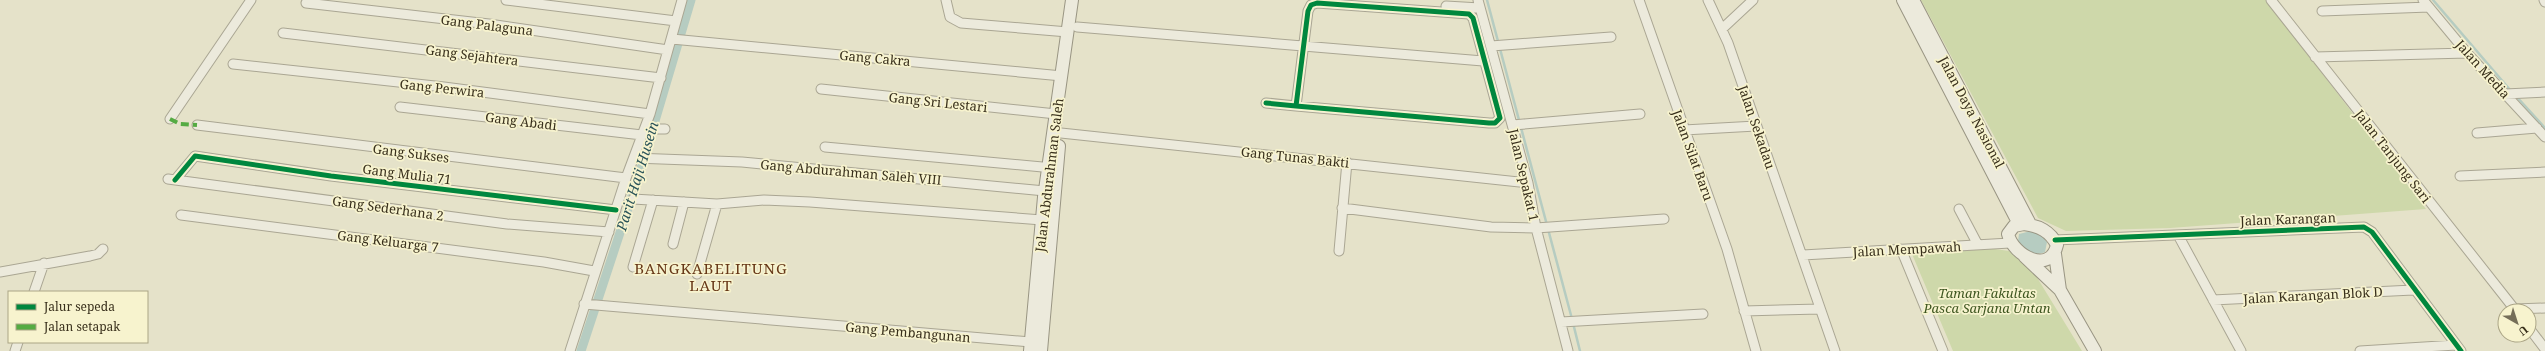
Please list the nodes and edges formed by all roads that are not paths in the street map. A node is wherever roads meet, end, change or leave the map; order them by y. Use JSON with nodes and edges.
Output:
{"nodes":[{"id":1,"x":251,"y":0,"type":"edge"},
{"id":2,"x":506,"y":0,"type":"edge"},
{"id":3,"x":682,"y":0,"type":"edge"},
{"id":4,"x":946,"y":0,"type":"edge"},
{"id":5,"x":1072,"y":0,"type":"edge"},
{"id":6,"x":1081,"y":0,"type":"edge"},
{"id":7,"x":1358,"y":0,"type":"edge"},
{"id":8,"x":1639,"y":0,"type":"edge"},
{"id":9,"x":1708,"y":0,"type":"edge"},
{"id":10,"x":1753,"y":0,"type":"edge"},
{"id":11,"x":1903,"y":0,"type":"edge"},
{"id":12,"x":2271,"y":0,"type":"edge"},
{"id":13,"x":306,"y":3,"type":"dead end"},
{"id":14,"x":2426,"y":3,"type":"edge"},
{"id":15,"x":1479,"y":4,"type":"edge"},
{"id":16,"x":1913,"y":7,"type":"edge"},
{"id":17,"x":2322,"y":11,"type":"dead end"},
{"id":18,"x":676,"y":21,"type":"junction"},
{"id":19,"x":1723,"y":28,"type":"junction"},
{"id":20,"x":1073,"y":30,"type":"junction"},
{"id":21,"x":283,"y":33,"type":"dead end"},
{"id":22,"x":1611,"y":37,"type":"dead end"},
{"id":23,"x":675,"y":39,"type":"junction"},
{"id":24,"x":1494,"y":45,"type":"junction"},
{"id":25,"x":1304,"y":46,"type":"junction"},
{"id":26,"x":668,"y":50,"type":"junction"},
{"id":27,"x":2468,"y":53,"type":"junction"},
{"id":28,"x":2315,"y":57,"type":"junction"},
{"id":29,"x":1483,"y":61,"type":"junction"},
{"id":30,"x":234,"y":64,"type":"dead end"},
{"id":31,"x":1062,"y":76,"type":"junction"},
{"id":32,"x":661,"y":78,"type":"junction"},
{"id":33,"x":821,"y":89,"type":"dead end"},
{"id":34,"x":2545,"y":92,"type":"edge"},
{"id":35,"x":2505,"y":94,"type":"junction"},
{"id":36,"x":1266,"y":103,"type":"dead end"},
{"id":37,"x":1296,"y":106,"type":"junction"},
{"id":38,"x":400,"y":107,"type":"dead end"},
{"id":39,"x":650,"y":114,"type":"junction"},
{"id":40,"x":1056,"y":114,"type":"junction"},
{"id":41,"x":1640,"y":114,"type":"dead end"},
{"id":42,"x":170,"y":119,"type":"dead end"},
{"id":43,"x":1519,"y":124,"type":"junction"},
{"id":44,"x":197,"y":125,"type":"dead end"},
{"id":45,"x":1756,"y":126,"type":"junction"},
{"id":46,"x":2537,"y":128,"type":"junction"},
{"id":47,"x":665,"y":129,"type":"dead end"},
{"id":48,"x":1684,"y":130,"type":"junction"},
{"id":49,"x":643,"y":132,"type":"junction"},
{"id":50,"x":1061,"y":133,"type":"junction"},
{"id":51,"x":2477,"y":133,"type":"dead end"},
{"id":52,"x":2545,"y":137,"type":"edge"},
{"id":53,"x":825,"y":147,"type":"dead end"},
{"id":54,"x":196,"y":156,"type":"joint"},
{"id":55,"x":638,"y":158,"type":"junction"},
{"id":56,"x":1347,"y":162,"type":"junction"},
{"id":57,"x":1052,"y":168,"type":"junction"},
{"id":58,"x":2545,"y":172,"type":"edge"},
{"id":59,"x":2460,"y":176,"type":"dead end"},
{"id":60,"x":626,"y":178,"type":"junction"},
{"id":61,"x":1528,"y":183,"type":"junction"},
{"id":62,"x":1045,"y":191,"type":"junction"},
{"id":63,"x":625,"y":198,"type":"junction"},
{"id":64,"x":653,"y":200,"type":"junction"},
{"id":65,"x":684,"y":202,"type":"junction"},
{"id":66,"x":717,"y":204,"type":"junction"},
{"id":67,"x":1342,"y":208,"type":"junction"},
{"id":68,"x":1959,"y":209,"type":"dead end"},
{"id":69,"x":616,"y":210,"type":"junction"},
{"id":70,"x":180,"y":215,"type":"dead end"},
{"id":71,"x":1664,"y":219,"type":"dead end"},
{"id":72,"x":1042,"y":220,"type":"junction"},
{"id":73,"x":2024,"y":224,"type":"junction"},
{"id":74,"x":1545,"y":227,"type":"junction"},
{"id":75,"x":609,"y":232,"type":"junction"},
{"id":76,"x":2178,"y":235,"type":"junction"},
{"id":77,"x":2054,"y":240,"type":"junction"},
{"id":78,"x":2010,"y":243,"type":"junction"},
{"id":79,"x":673,"y":244,"type":"dead end"},
{"id":80,"x":1978,"y":245,"type":"junction"},
{"id":81,"x":1901,"y":249,"type":"junction"},
{"id":82,"x":103,"y":250,"type":"dead end"},
{"id":83,"x":1339,"y":251,"type":"dead end"},
{"id":84,"x":2055,"y":254,"type":"junction"},
{"id":85,"x":1803,"y":255,"type":"junction"},
{"id":86,"x":2026,"y":257,"type":"junction"},
{"id":87,"x":44,"y":263,"type":"junction"},
{"id":88,"x":633,"y":267,"type":"dead end"},
{"id":89,"x":594,"y":271,"type":"junction"},
{"id":90,"x":0,"y":272,"type":"edge"},
{"id":91,"x":697,"y":274,"type":"dead end"},
{"id":92,"x":2060,"y":290,"type":"junction"},
{"id":93,"x":2414,"y":290,"type":"junction"},
{"id":94,"x":34,"y":291,"type":"edge"},
{"id":95,"x":2213,"y":300,"type":"junction"},
{"id":96,"x":2509,"y":303,"type":"edge"},
{"id":97,"x":584,"y":304,"type":"junction"},
{"id":98,"x":1820,"y":309,"type":"junction"},
{"id":99,"x":1744,"y":311,"type":"junction"},
{"id":100,"x":1703,"y":314,"type":"dead end"},
{"id":101,"x":1564,"y":322,"type":"junction"},
{"id":102,"x":2537,"y":338,"type":"edge"},
{"id":103,"x":1031,"y":347,"type":"edge"},
{"id":104,"x":2459,"y":348,"type":"edge"},
{"id":105,"x":2545,"y":349,"type":"edge"},
{"id":106,"x":570,"y":351,"type":"edge"},
{"id":107,"x":1041,"y":351,"type":"edge"},
{"id":108,"x":1568,"y":351,"type":"edge"},
{"id":109,"x":1756,"y":351,"type":"edge"},
{"id":110,"x":1835,"y":351,"type":"edge"},
{"id":111,"x":1943,"y":351,"type":"edge"},
{"id":112,"x":2095,"y":351,"type":"edge"},
{"id":113,"x":2241,"y":351,"type":"edge"},
{"id":114,"x":2360,"y":351,"type":"edge"}],
"edges":[{"from":1,"to":42,"type":"street"},
{"from":2,"to":18,"type":"street"},
{"from":3,"to":18,"type":"street"},
{"from":4,"to":20,"type":"street"},
{"from":5,"to":20,"type":"street","name":"Jalan Abdurahman Saleh"},
{"from":6,"to":20,"type":"street","name":"Jalan Abdurahman Saleh"},
{"from":7,"to":15,"type":"street"},
{"from":8,"to":48,"type":"street","name":"Jalan Silat Baru"},
{"from":9,"to":19,"type":"street","name":"Jalan Sekadau"},
{"from":10,"to":19,"type":"street"},
{"from":11,"to":16,"type":"street","name":"Jalan Daya Nasional"},
{"from":12,"to":28,"type":"street","name":"Jalan Tanjung Sari"},
{"from":13,"to":26,"type":"street","name":"Gang Palaguna"},
{"from":14,"to":17,"type":"street"},
{"from":14,"to":27,"type":"street","name":"Jalan Media"},
{"from":15,"to":24,"type":"street","name":"Jalan Sepakat 1"},
{"from":16,"to":73,"type":"street","name":"Jalan Daya Nasional"},
{"from":18,"to":23,"type":"street"},
{"from":19,"to":45,"type":"street","name":"Jalan Sekadau"},
{"from":20,"to":25,"type":"street"},
{"from":20,"to":31,"type":"street","name":"Jalan Abdurahman Saleh"},
{"from":20,"to":50,"type":"street","name":"Jalan Abdurahman Saleh"},
{"from":21,"to":32,"type":"street","name":"Gang Sejahtera"},
{"from":22,"to":24,"type":"street"},
{"from":23,"to":26,"type":"street"},
{"from":23,"to":31,"type":"street","name":"Gang Cakra"},
{"from":24,"to":43,"type":"street","name":"Jalan Sepakat 1"},
{"from":25,"to":29,"type":"street"},
{"from":25,"to":29,"type":"street"},
{"from":25,"to":37,"type":"street"},
{"from":26,"to":32,"type":"street"},
{"from":27,"to":28,"type":"street"},
{"from":27,"to":35,"type":"street","name":"Jalan Media"},
{"from":28,"to":96,"type":"street","name":"Jalan Tanjung Sari"},
{"from":29,"to":37,"type":"street"},
{"from":30,"to":39,"type":"street","name":"Gang Perwira"},
{"from":31,"to":40,"type":"street","name":"Jalan Abdurahman Saleh"},
{"from":32,"to":39,"type":"street"},
{"from":33,"to":40,"type":"street","name":"Gang Sri Lestari"},
{"from":34,"to":35,"type":"street"},
{"from":35,"to":46,"type":"street","name":"Jalan Media"},
{"from":36,"to":37,"type":"street"},
{"from":38,"to":49,"type":"street","name":"Gang Abadi"},
{"from":39,"to":49,"type":"street"},
{"from":40,"to":57,"type":"street","name":"Jalan Abdurahman Saleh"},
{"from":41,"to":43,"type":"street"},
{"from":43,"to":61,"type":"street","name":"Jalan Sepakat 1"},
{"from":44,"to":60,"type":"street","name":"Gang Sukses"},
{"from":45,"to":48,"type":"street"},
{"from":45,"to":85,"type":"street","name":"Jalan Sekadau"},
{"from":46,"to":51,"type":"street"},
{"from":46,"to":52,"type":"street","name":"Jalan Media"},
{"from":47,"to":49,"type":"street","name":"Gang Abadi"},
{"from":48,"to":99,"type":"street","name":"Jalan Silat Baru"},
{"from":49,"to":55,"type":"street"},
{"from":50,"to":56,"type":"street","name":"Gang Tunas Bakti"},
{"from":50,"to":57,"type":"street","name":"Jalan Abdurahman Saleh"},
{"from":53,"to":57,"type":"street"},
{"from":54,"to":69,"type":"street","name":"Gang Mulia 71"},
{"from":54,"to":75,"type":"street","name":"Gang Sederhana 2"},
{"from":55,"to":60,"type":"street"},
{"from":55,"to":62,"type":"street","name":"Gang Abdurahman Saleh VIII"},
{"from":56,"to":61,"type":"street","name":"Gang Tunas Bakti"},
{"from":56,"to":67,"type":"street"},
{"from":57,"to":62,"type":"street","name":"Jalan Abdurahman Saleh"},
{"from":57,"to":107,"type":"street","name":"Jalan Abdurahman Saleh"},
{"from":58,"to":59,"type":"street"},
{"from":60,"to":63,"type":"street"},
{"from":61,"to":74,"type":"street","name":"Jalan Sepakat 1"},
{"from":62,"to":72,"type":"street","name":"Jalan Abdurahman Saleh"},
{"from":63,"to":64,"type":"street"},
{"from":63,"to":69,"type":"street"},
{"from":64,"to":65,"type":"street"},
{"from":64,"to":88,"type":"street"},
{"from":65,"to":66,"type":"street"},
{"from":65,"to":79,"type":"street"},
{"from":66,"to":72,"type":"street"},
{"from":66,"to":91,"type":"street"},
{"from":67,"to":74,"type":"street"},
{"from":67,"to":83,"type":"street"},
{"from":68,"to":80,"type":"street"},
{"from":69,"to":75,"type":"street"},
{"from":70,"to":89,"type":"street","name":"Gang Keluarga 7"},
{"from":71,"to":74,"type":"street"},
{"from":72,"to":103,"type":"street","name":"Jalan Abdurahman Saleh"},
{"from":73,"to":77,"type":"street"},
{"from":73,"to":78,"type":"street"},
{"from":74,"to":101,"type":"street","name":"Jalan Sepakat 1"},
{"from":75,"to":89,"type":"street"},
{"from":76,"to":77,"type":"street","name":"Jalan Karangan"},
{"from":76,"to":93,"type":"street","name":"Jalan Karangan"},
{"from":76,"to":95,"type":"street"},
{"from":77,"to":84,"type":"street"},
{"from":78,"to":80,"type":"street","name":"Jalan Mempawah"},
{"from":78,"to":86,"type":"street"},
{"from":80,"to":81,"type":"street","name":"Jalan Mempawah"},
{"from":81,"to":85,"type":"street","name":"Jalan Mempawah"},
{"from":81,"to":111,"type":"street"},
{"from":82,"to":87,"type":"street"},
{"from":84,"to":86,"type":"street"},
{"from":84,"to":92,"type":"street"},
{"from":85,"to":98,"type":"street","name":"Jalan Sekadau"},
{"from":86,"to":92,"type":"street"},
{"from":87,"to":90,"type":"street"},
{"from":87,"to":94,"type":"street"},
{"from":89,"to":97,"type":"street"},
{"from":92,"to":112,"type":"street"},
{"from":93,"to":95,"type":"street","name":"Jalan Karangan Blok D"},
{"from":93,"to":104,"type":"street","name":"Jalan Karangan"},
{"from":95,"to":113,"type":"street"},
{"from":97,"to":103,"type":"street","name":"Gang Pembangunan"},
{"from":97,"to":106,"type":"street"},
{"from":98,"to":99,"type":"street"},
{"from":98,"to":110,"type":"street","name":"Jalan Sekadau"},
{"from":99,"to":109,"type":"street","name":"Jalan Silat Baru"},
{"from":100,"to":101,"type":"street"},
{"from":101,"to":108,"type":"street","name":"Jalan Sepakat 1"},
{"from":102,"to":105,"type":"street"},
{"from":104,"to":114,"type":"street"}]}
